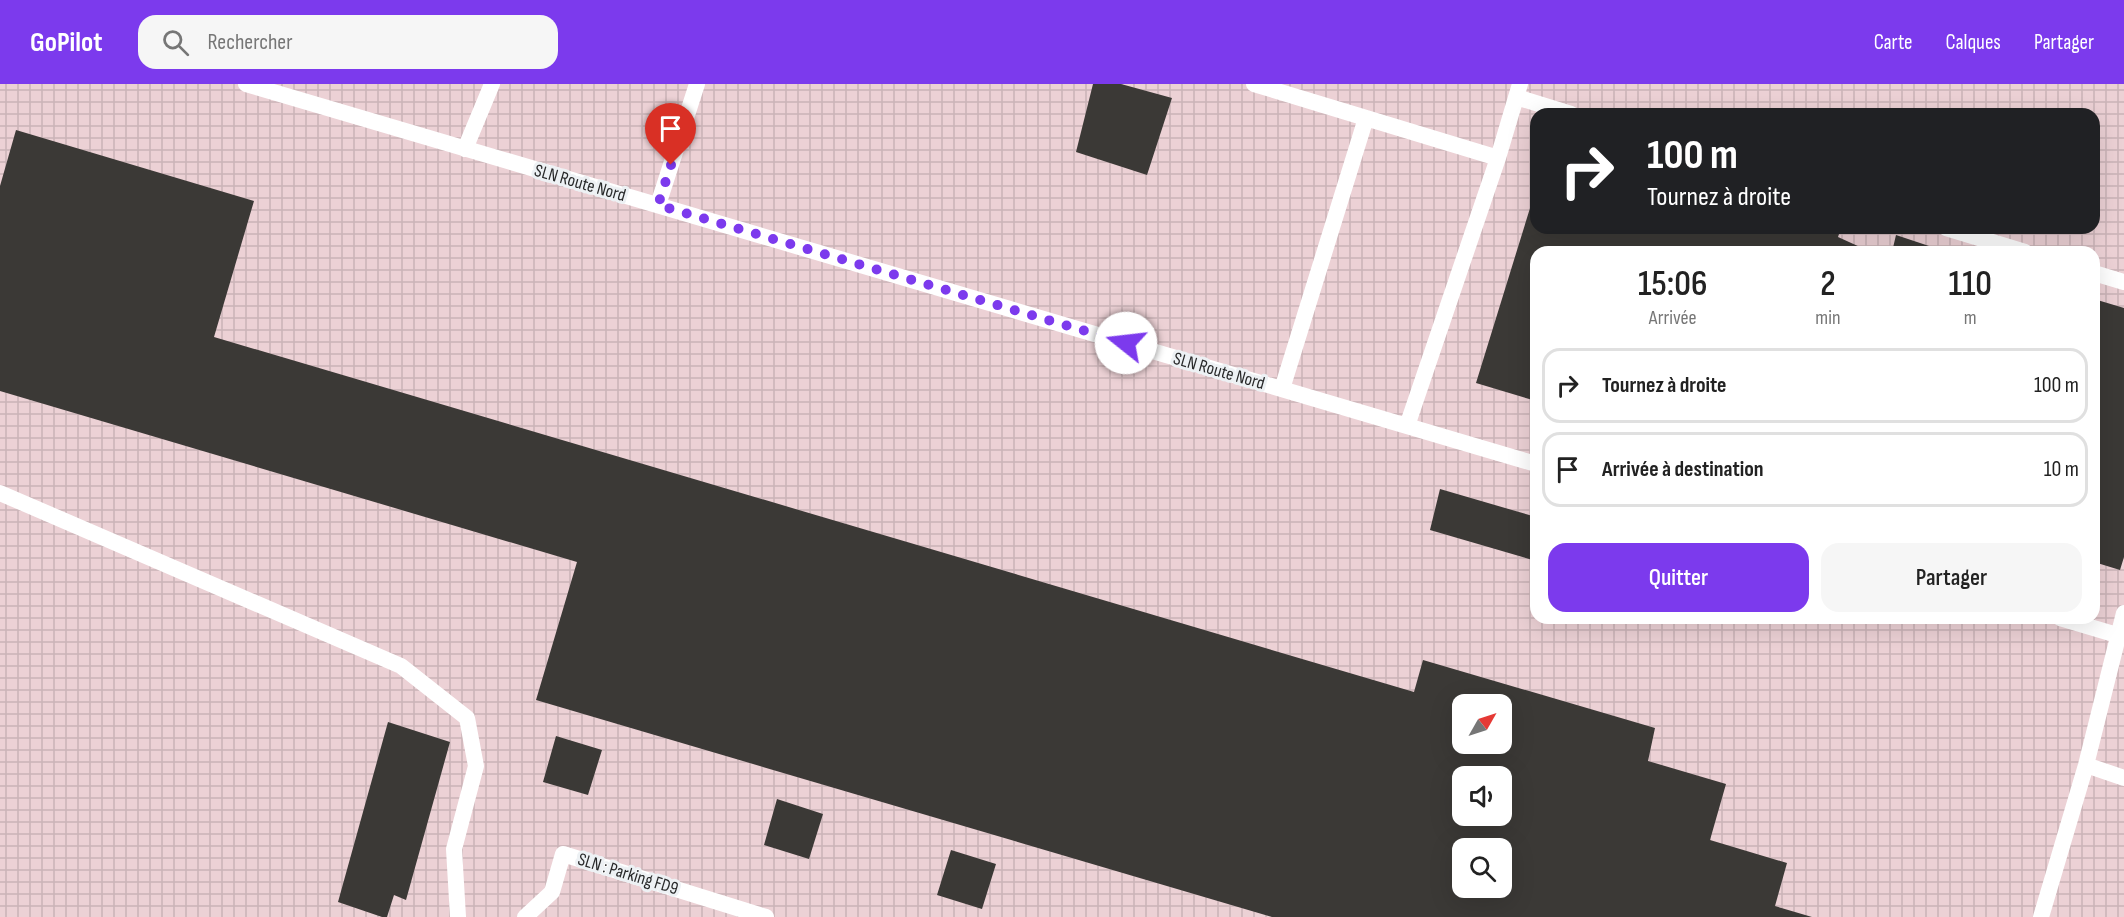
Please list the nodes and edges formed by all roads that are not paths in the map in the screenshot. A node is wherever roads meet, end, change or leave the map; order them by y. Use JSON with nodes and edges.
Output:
{"nodes":[{"id":1,"x":246,"y":84,"type":"edge"},
{"id":2,"x":492,"y":84,"type":"edge"},
{"id":3,"x":697,"y":84,"type":"edge"},
{"id":4,"x":1254,"y":84,"type":"edge"},
{"id":5,"x":265,"y":87,"type":"edge"},
{"id":6,"x":1518,"y":91,"type":"edge"},
{"id":7,"x":1557,"y":108,"type":"edge"},
{"id":8,"x":1366,"y":118,"type":"junction"},
{"id":9,"x":465,"y":149,"type":"junction"},
{"id":10,"x":1498,"y":158,"type":"junction"},
{"id":11,"x":658,"y":205,"type":"junction"},
{"id":12,"x":1966,"y":234,"type":"edge"},
{"id":13,"x":2005,"y":246,"type":"edge"},
{"id":14,"x":2100,"y":275,"type":"edge"},
{"id":15,"x":2124,"y":282,"type":"edge"},
{"id":16,"x":1282,"y":389,"type":"junction"},
{"id":17,"x":1407,"y":426,"type":"junction"},
{"id":18,"x":1530,"y":462,"type":"edge"},
{"id":19,"x":0,"y":493,"type":"edge"},
{"id":20,"x":2124,"y":613,"type":"edge"},
{"id":21,"x":2080,"y":624,"type":"edge"},
{"id":22,"x":2121,"y":636,"type":"edge"},
{"id":23,"x":2086,"y":765,"type":"junction"},
{"id":24,"x":2124,"y":777,"type":"edge"},
{"id":25,"x":458,"y":917,"type":"edge"},
{"id":26,"x":525,"y":917,"type":"edge"},
{"id":27,"x":766,"y":917,"type":"edge"},
{"id":28,"x":2041,"y":917,"type":"edge"}],
"edges":[{"from":1,"to":5,"type":"lane","name":"SLN Route Nord"},
{"from":2,"to":9,"type":"lane"},
{"from":3,"to":11,"type":"lane"},
{"from":4,"to":8,"type":"lane"},
{"from":5,"to":9,"type":"lane","name":"SLN Route Nord"},
{"from":6,"to":7,"type":"lane"},
{"from":6,"to":10,"type":"lane"},
{"from":8,"to":10,"type":"lane"},
{"from":8,"to":16,"type":"lane"},
{"from":9,"to":11,"type":"lane","name":"SLN Route Nord"},
{"from":10,"to":17,"type":"lane"},
{"from":11,"to":16,"type":"lane","name":"SLN Route Nord"},
{"from":12,"to":13,"type":"lane"},
{"from":14,"to":15,"type":"lane"},
{"from":16,"to":17,"type":"lane","name":"SLN Route Nord"},
{"from":17,"to":18,"type":"lane","name":"SLN Route Nord"},
{"from":19,"to":25,"type":"lane"},
{"from":20,"to":22,"type":"lane"},
{"from":21,"to":22,"type":"lane"},
{"from":22,"to":23,"type":"lane"},
{"from":23,"to":24,"type":"lane"},
{"from":23,"to":28,"type":"lane"},
{"from":26,"to":27,"type":"lane","name":"SLN : Parking FD9"}]}
